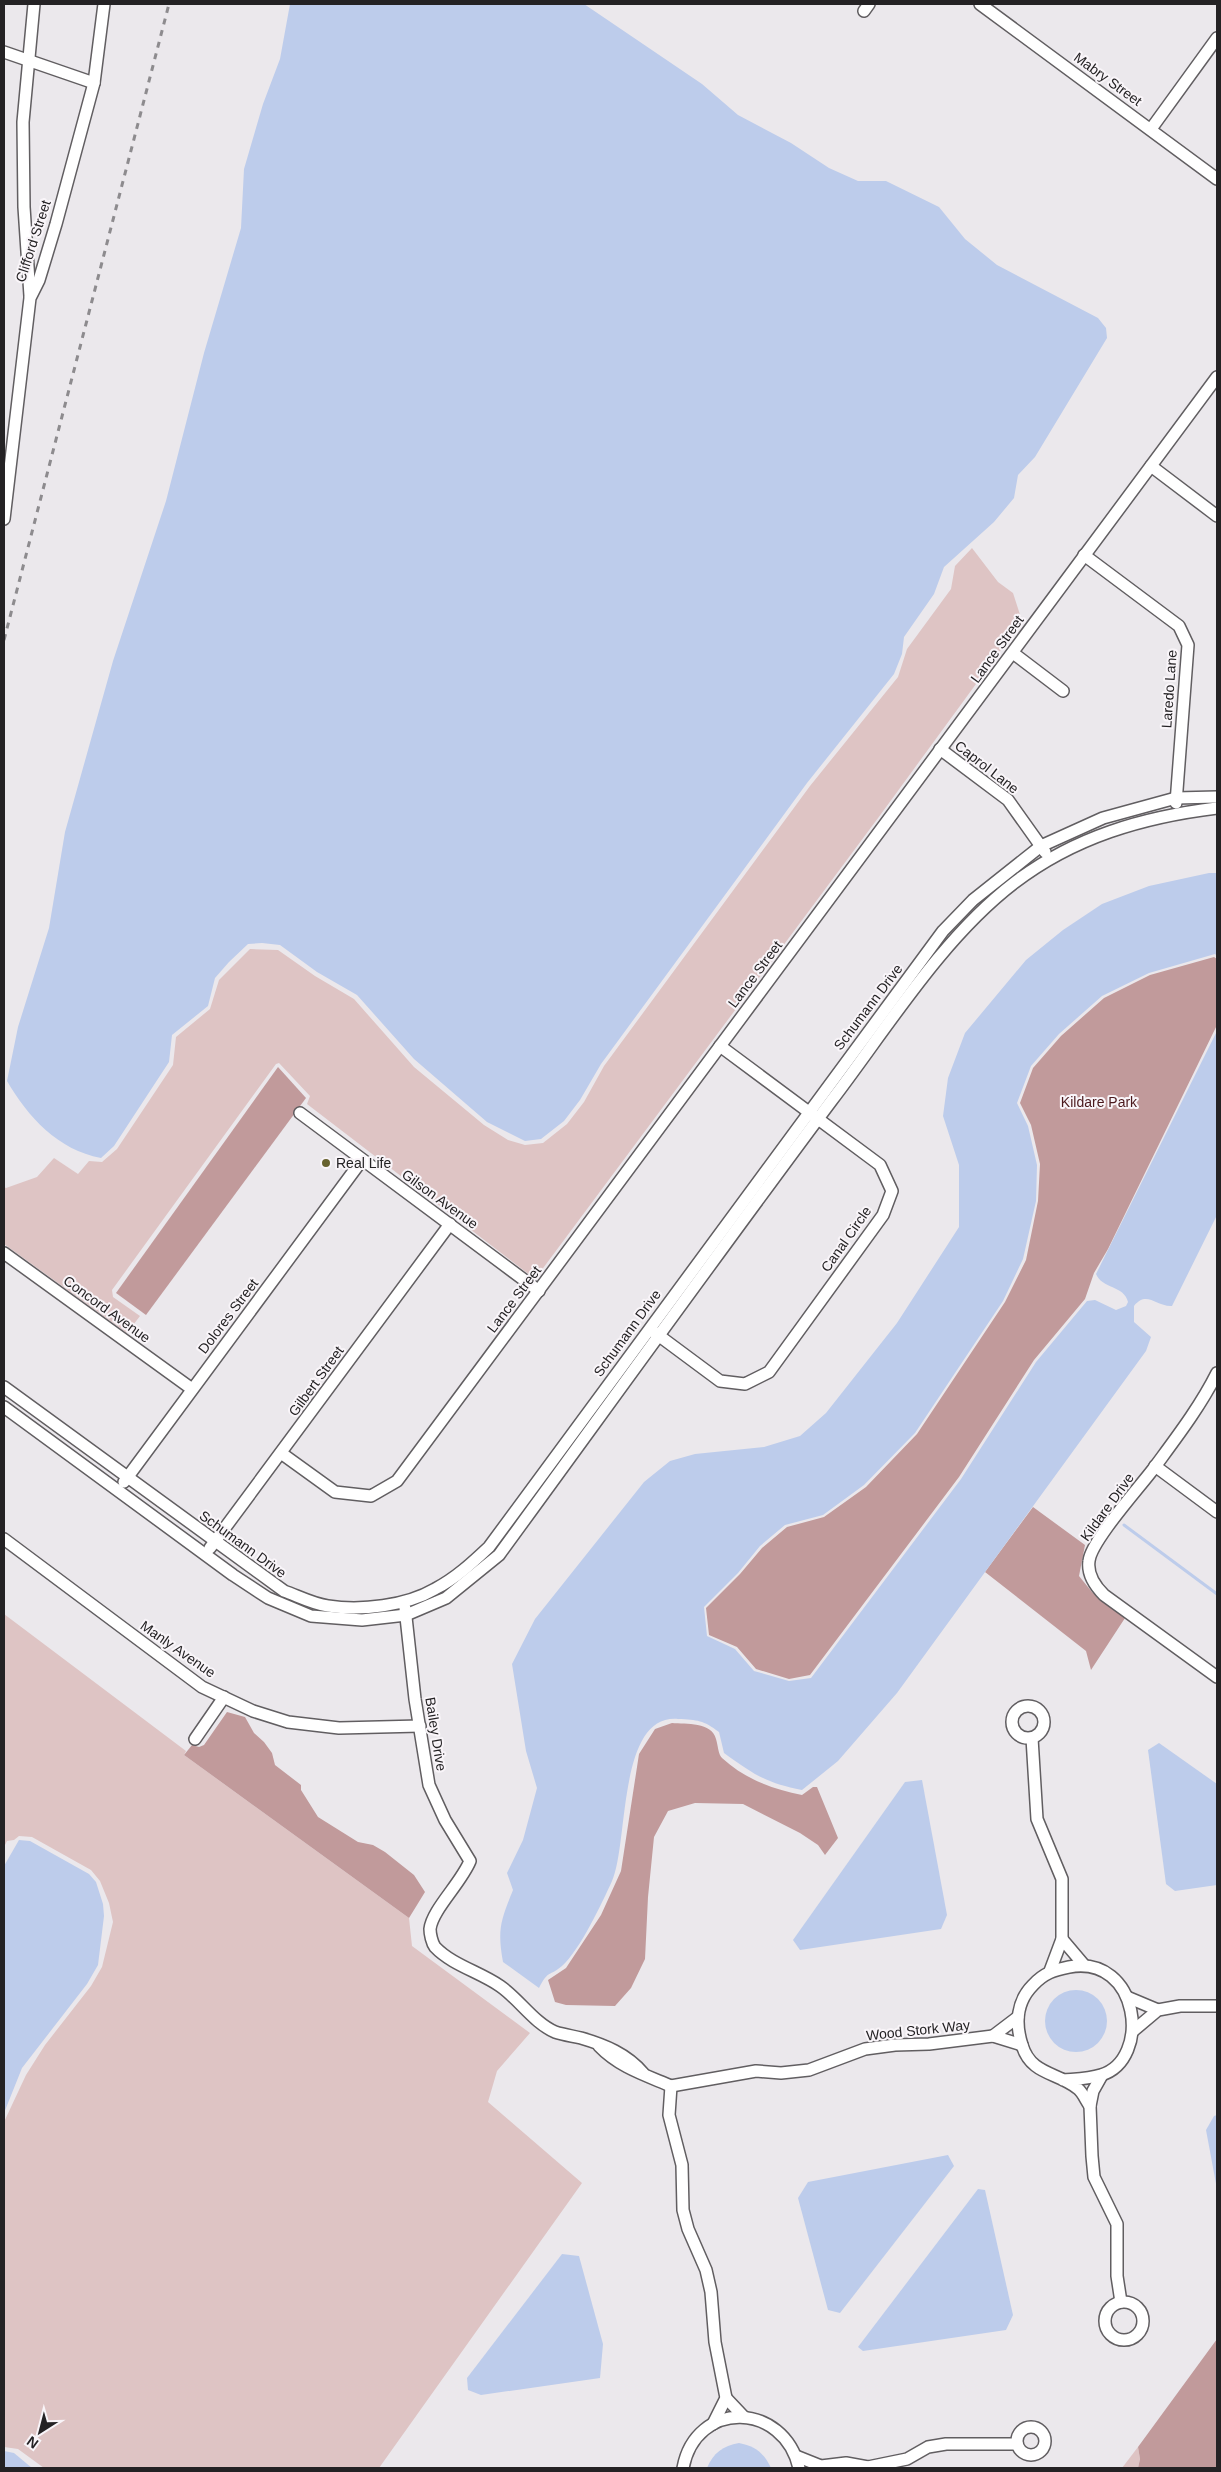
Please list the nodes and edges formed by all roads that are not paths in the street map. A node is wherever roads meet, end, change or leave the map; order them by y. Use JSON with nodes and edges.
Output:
{"nodes":[{"id":1,"x":34,"y":4,"type":"edge"},
{"id":2,"x":104,"y":4,"type":"edge"},
{"id":3,"x":980,"y":4,"type":"edge"},
{"id":4,"x":1217,"y":38,"type":"edge"},
{"id":5,"x":4,"y":52,"type":"edge"},
{"id":6,"x":28,"y":59,"type":"junction"},
{"id":7,"x":94,"y":83,"type":"junction"},
{"id":8,"x":1150,"y":129,"type":"junction"},
{"id":9,"x":1217,"y":178,"type":"edge"},
{"id":10,"x":30,"y":298,"type":"junction"},
{"id":11,"x":1217,"y":378,"type":"edge"},
{"id":12,"x":1151,"y":466,"type":"junction"},
{"id":13,"x":1217,"y":516,"type":"edge"},
{"id":14,"x":4,"y":520,"type":"edge"},
{"id":15,"x":1084,"y":555,"type":"junction"},
{"id":16,"x":1013,"y":653,"type":"junction"},
{"id":17,"x":1063,"y":691,"type":"dead end"},
{"id":18,"x":940,"y":749,"type":"junction"},
{"id":19,"x":1217,"y":797,"type":"edge"},
{"id":20,"x":1176,"y":798,"type":"junction"},
{"id":21,"x":1217,"y":808,"type":"edge"},
{"id":22,"x":1175,"y":813,"type":"junction"},
{"id":23,"x":1042,"y":846,"type":"junction"},
{"id":24,"x":1050,"y":859,"type":"junction"},
{"id":25,"x":720,"y":1046,"type":"junction"},
{"id":26,"x":300,"y":1112,"type":"dead end"},
{"id":27,"x":813,"y":1116,"type":"junction"},
{"id":28,"x":362,"y":1160,"type":"junction"},
{"id":29,"x":450,"y":1224,"type":"junction"},
{"id":30,"x":4,"y":1253,"type":"edge"},
{"id":31,"x":539,"y":1291,"type":"junction"},
{"id":32,"x":649,"y":1328,"type":"junction"},
{"id":33,"x":659,"y":1336,"type":"junction"},
{"id":34,"x":1217,"y":1373,"type":"edge"},
{"id":35,"x":4,"y":1387,"type":"edge"},
{"id":36,"x":192,"y":1389,"type":"junction"},
{"id":37,"x":4,"y":1407,"type":"edge"},
{"id":38,"x":40,"y":1413,"type":"junction"},
{"id":39,"x":31,"y":1427,"type":"junction"},
{"id":40,"x":281,"y":1453,"type":"junction"},
{"id":41,"x":1155,"y":1466,"type":"junction"},
{"id":42,"x":127,"y":1477,"type":"junction"},
{"id":43,"x":117,"y":1490,"type":"junction"},
{"id":44,"x":1217,"y":1512,"type":"edge"},
{"id":45,"x":4,"y":1539,"type":"edge"},
{"id":46,"x":215,"y":1542,"type":"junction"},
{"id":47,"x":206,"y":1555,"type":"junction"},
{"id":48,"x":404,"y":1601,"type":"junction"},
{"id":49,"x":406,"y":1615,"type":"junction"},
{"id":50,"x":1217,"y":1677,"type":"edge"},
{"id":51,"x":224,"y":1697,"type":"junction"},
{"id":52,"x":420,"y":1726,"type":"junction"},
{"id":53,"x":195,"y":1738,"type":"dead end"},
{"id":54,"x":1032,"y":1738,"type":"dead end"},
{"id":55,"x":1062,"y":1939,"type":"junction"},
{"id":56,"x":1084,"y":1964,"type":"junction"},
{"id":57,"x":1050,"y":1971,"type":"junction"},
{"id":58,"x":1127,"y":1997,"type":"junction"},
{"id":59,"x":1217,"y":2006,"type":"edge"},
{"id":60,"x":1158,"y":2010,"type":"junction"},
{"id":61,"x":1018,"y":2017,"type":"junction"},
{"id":62,"x":1133,"y":2031,"type":"junction"},
{"id":63,"x":993,"y":2036,"type":"junction"},
{"id":64,"x":1022,"y":2046,"type":"junction"},
{"id":65,"x":1102,"y":2075,"type":"junction"},
{"id":66,"x":1063,"y":2080,"type":"junction"},
{"id":67,"x":671,"y":2086,"type":"junction"},
{"id":68,"x":1090,"y":2106,"type":"junction"},
{"id":69,"x":1121,"y":2302,"type":"dead end"},
{"id":70,"x":726,"y":2398,"type":"junction"},
{"id":71,"x":744,"y":2417,"type":"junction"},
{"id":72,"x":713,"y":2424,"type":"junction"},
{"id":73,"x":1017,"y":2444,"type":"dead end"},
{"id":74,"x":796,"y":2456,"type":"junction"},
{"id":75,"x":819,"y":2467,"type":"edge"},
{"id":76,"x":683,"y":2468,"type":"edge"},
{"id":77,"x":799,"y":2468,"type":"edge"}],
"edges":[{"from":1,"to":6,"type":"street"},
{"from":2,"to":7,"type":"street","name":"Clifford Street"},
{"from":3,"to":8,"type":"street","name":"Mabry Street"},
{"from":4,"to":8,"type":"street"},
{"from":5,"to":6,"type":"street"},
{"from":6,"to":7,"type":"street"},
{"from":6,"to":10,"type":"street"},
{"from":7,"to":10,"type":"street","name":"Clifford Street"},
{"from":8,"to":9,"type":"street","name":"Mabry Street"},
{"from":10,"to":14,"type":"street","name":"Clifford Street"},
{"from":11,"to":12,"type":"street","name":"Lance Street"},
{"from":12,"to":13,"type":"street"},
{"from":12,"to":15,"type":"street","name":"Lance Street"},
{"from":15,"to":16,"type":"street","name":"Lance Street"},
{"from":15,"to":20,"type":"street","name":"Laredo Lane"},
{"from":16,"to":17,"type":"street"},
{"from":16,"to":18,"type":"street","name":"Lance Street"},
{"from":18,"to":23,"type":"street","name":"Caprol Lane"},
{"from":18,"to":25,"type":"street","name":"Lance Street"},
{"from":19,"to":20,"type":"street","name":"Schumann Drive"},
{"from":20,"to":22,"type":"street","name":"Laredo Lane"},
{"from":20,"to":23,"type":"street","name":"Schumann Drive"},
{"from":21,"to":22,"type":"street","name":"Schumann Drive"},
{"from":22,"to":24,"type":"street","name":"Schumann Drive"},
{"from":23,"to":24,"type":"street","name":"Caprol Lane"},
{"from":23,"to":27,"type":"street","name":"Schumann Drive"},
{"from":24,"to":27,"type":"street","name":"Schumann Drive"},
{"from":25,"to":27,"type":"street","name":"Canal Circle"},
{"from":25,"to":31,"type":"street","name":"Lance Street"},
{"from":26,"to":28,"type":"street","name":"Gilson Avenue"},
{"from":27,"to":32,"type":"street","name":"Schumann Drive"},
{"from":27,"to":33,"type":"street","name":"Schumann Drive"},
{"from":27,"to":33,"type":"street","name":"Canal Circle"},
{"from":28,"to":29,"type":"street","name":"Gilson Avenue"},
{"from":28,"to":36,"type":"street","name":"Dolores Street"},
{"from":29,"to":31,"type":"street","name":"Gilson Avenue"},
{"from":29,"to":40,"type":"street","name":"Gilbert Street"},
{"from":30,"to":36,"type":"street","name":"Concord Avenue"},
{"from":31,"to":40,"type":"street","name":"Lance Street"},
{"from":32,"to":33,"type":"street","name":"Canal Circle"},
{"from":32,"to":48,"type":"street","name":"Schumann Drive"},
{"from":33,"to":49,"type":"street","name":"Schumann Drive"},
{"from":34,"to":41,"type":"street","name":"Kildare Drive"},
{"from":35,"to":38,"type":"street","name":"Schumann Drive"},
{"from":36,"to":42,"type":"street","name":"Dolores Street"},
{"from":37,"to":39,"type":"street","name":"Schumann Drive"},
{"from":38,"to":39,"type":"street"},
{"from":38,"to":42,"type":"street","name":"Schumann Drive"},
{"from":39,"to":43,"type":"street","name":"Schumann Drive"},
{"from":40,"to":46,"type":"street","name":"Gilbert Street"},
{"from":41,"to":44,"type":"street"},
{"from":41,"to":50,"type":"street","name":"Kildare Drive"},
{"from":42,"to":43,"type":"street","name":"Dolores Street"},
{"from":42,"to":46,"type":"street","name":"Schumann Drive"},
{"from":43,"to":47,"type":"street","name":"Schumann Drive"},
{"from":45,"to":51,"type":"street","name":"Manly Avenue"},
{"from":46,"to":47,"type":"street","name":"Gilbert Street"},
{"from":46,"to":48,"type":"street","name":"Schumann Drive"},
{"from":47,"to":49,"type":"street","name":"Schumann Drive"},
{"from":48,"to":49,"type":"street","name":"Bailey Drive"},
{"from":49,"to":52,"type":"street","name":"Bailey Drive"},
{"from":51,"to":52,"type":"street","name":"Manly Avenue"},
{"from":51,"to":53,"type":"street"},
{"from":52,"to":67,"type":"street","name":"Bailey Drive"},
{"from":54,"to":55,"type":"street"},
{"from":55,"to":56,"type":"street"},
{"from":55,"to":57,"type":"street"},
{"from":56,"to":57,"type":"street"},
{"from":56,"to":58,"type":"street"},
{"from":57,"to":61,"type":"street"},
{"from":58,"to":60,"type":"street"},
{"from":58,"to":62,"type":"street"},
{"from":59,"to":60,"type":"street"},
{"from":60,"to":62,"type":"street"},
{"from":61,"to":63,"type":"street"},
{"from":61,"to":64,"type":"street"},
{"from":62,"to":65,"type":"street"},
{"from":63,"to":64,"type":"street","name":"Wood Stork Way"},
{"from":63,"to":67,"type":"street","name":"Wood Stork Way"},
{"from":64,"to":66,"type":"street"},
{"from":65,"to":66,"type":"street"},
{"from":65,"to":68,"type":"street"},
{"from":66,"to":68,"type":"street"},
{"from":67,"to":70,"type":"street"},
{"from":68,"to":69,"type":"street"},
{"from":70,"to":71,"type":"street"},
{"from":70,"to":72,"type":"street"},
{"from":71,"to":72,"type":"street"},
{"from":71,"to":74,"type":"street"},
{"from":72,"to":76,"type":"street"},
{"from":73,"to":75,"type":"street"},
{"from":74,"to":75,"type":"street"},
{"from":74,"to":77,"type":"street"}]}
